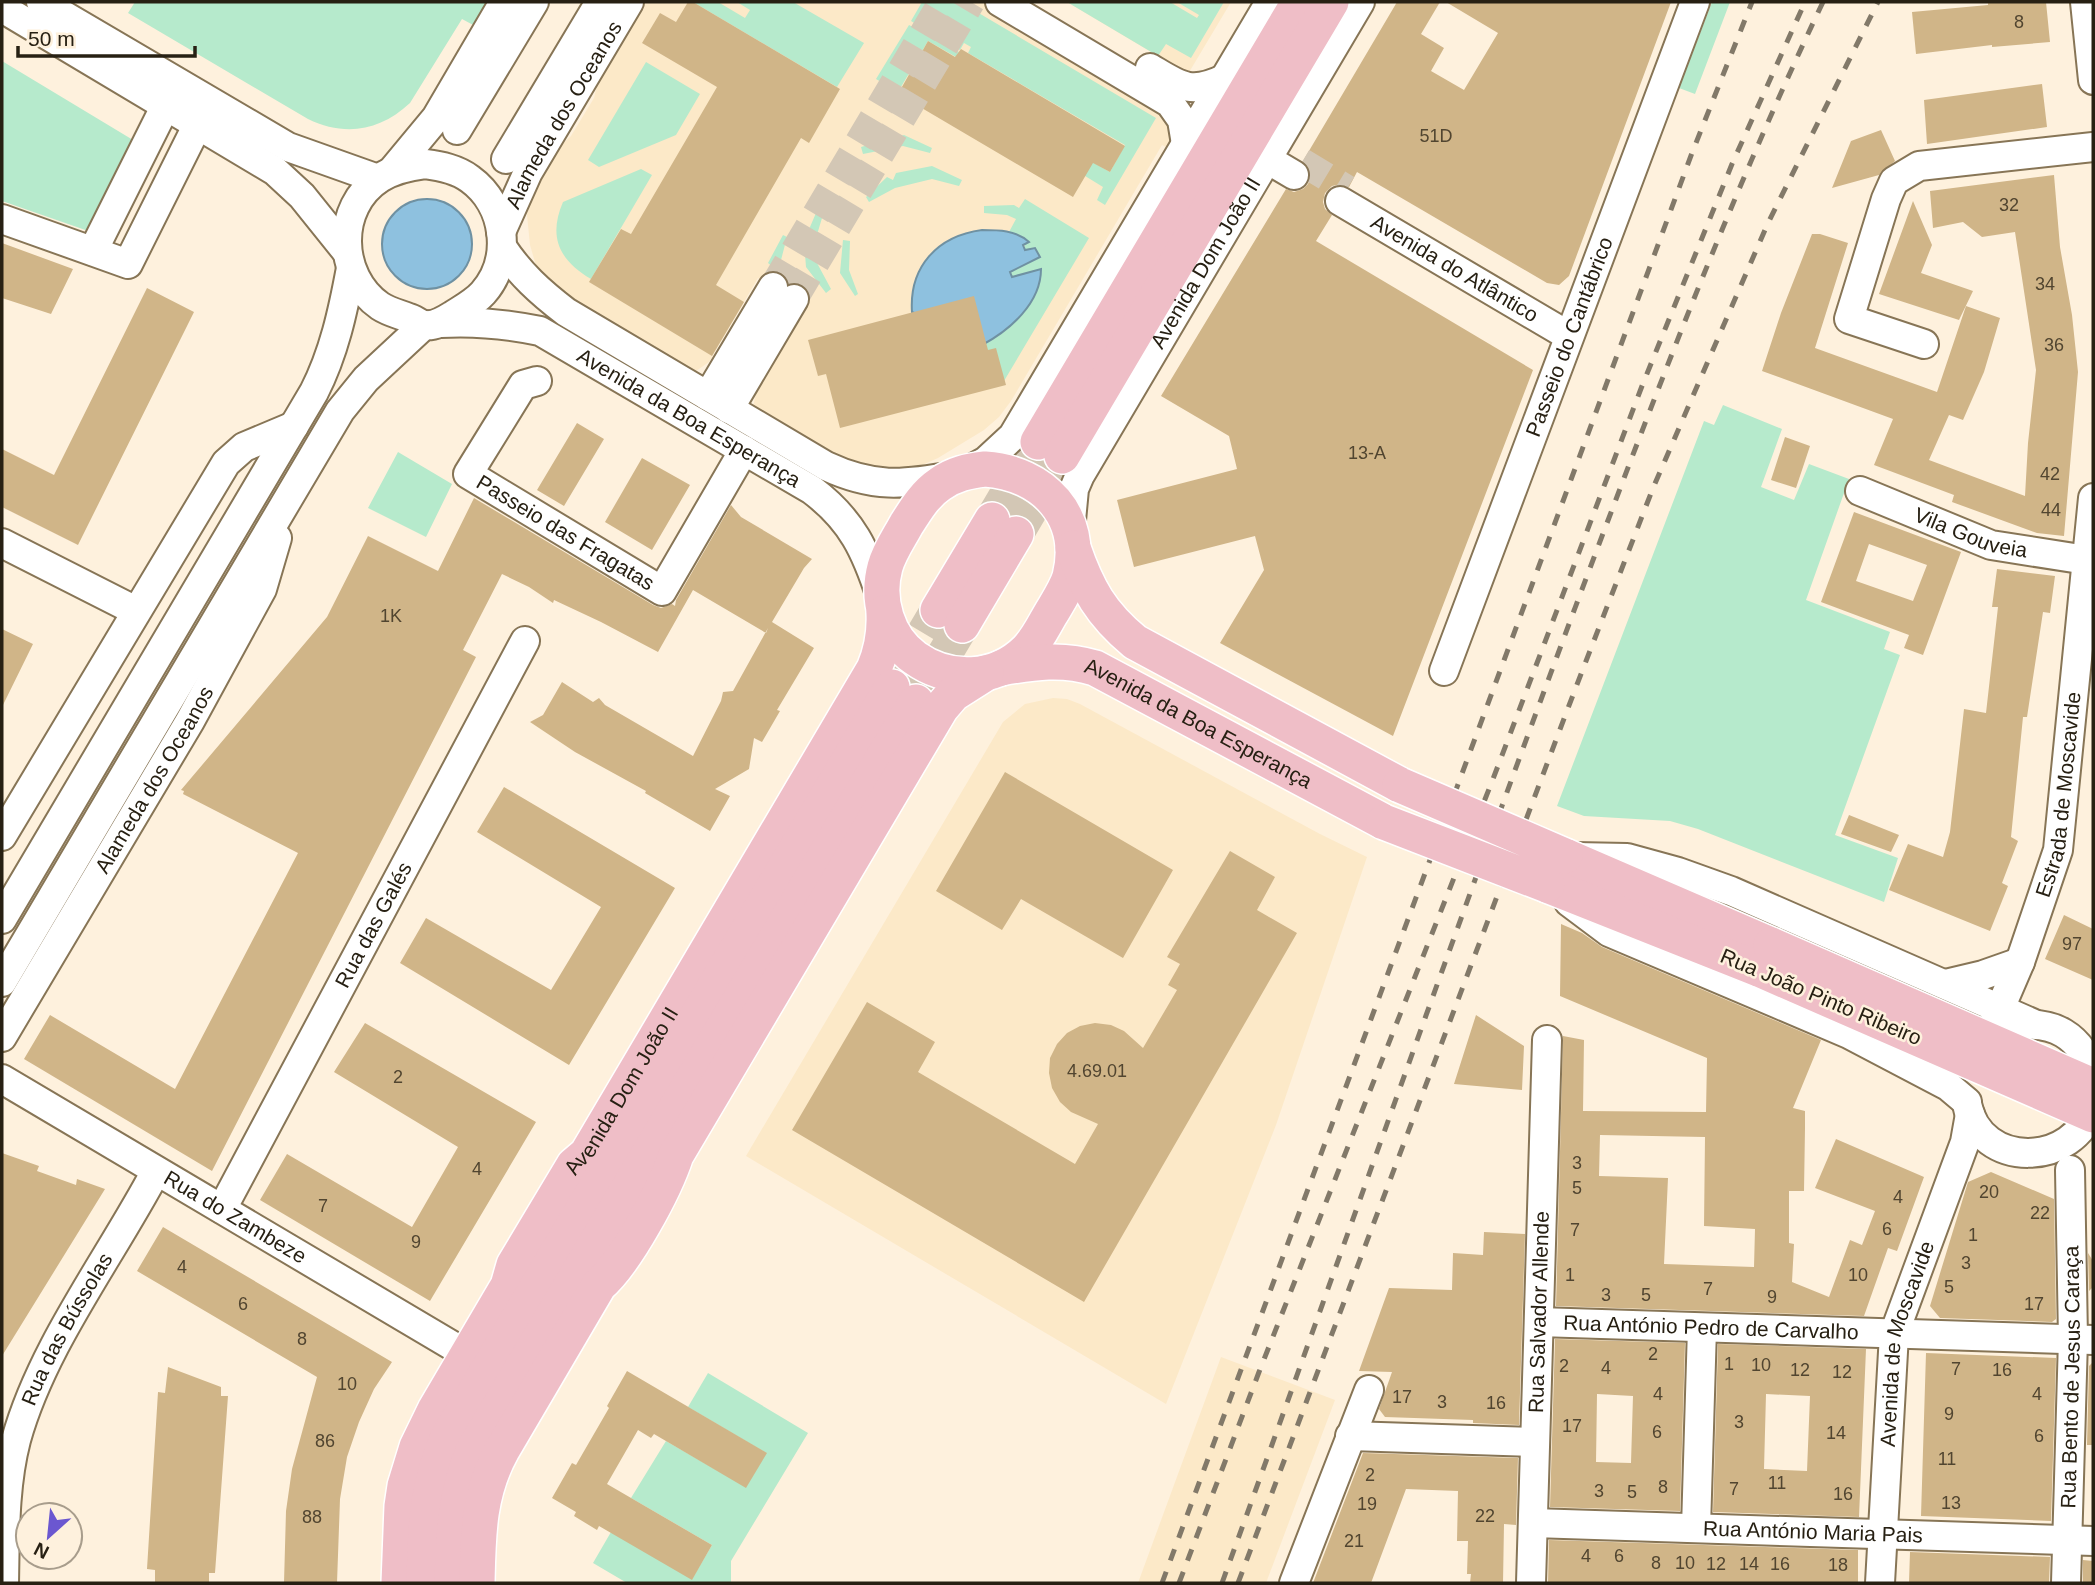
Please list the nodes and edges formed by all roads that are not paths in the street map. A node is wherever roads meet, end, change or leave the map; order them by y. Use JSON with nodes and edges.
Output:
{"nodes":[{"id":1,"x":41,"y":2,"type":"edge"},
{"id":2,"x":504,"y":2,"type":"edge"},
{"id":3,"x":534,"y":2,"type":"edge"},
{"id":4,"x":600,"y":2,"type":"edge"},
{"id":5,"x":629,"y":2,"type":"edge"},
{"id":6,"x":1000,"y":2,"type":"edge"},
{"id":7,"x":1037,"y":2,"type":"edge"},
{"id":8,"x":1270,"y":2,"type":"edge"},
{"id":9,"x":1299,"y":2,"type":"edge"},
{"id":10,"x":1331,"y":2,"type":"edge"},
{"id":11,"x":1360,"y":2,"type":"edge"},
{"id":12,"x":1695,"y":2,"type":"edge"},
{"id":13,"x":2085,"y":2,"type":"edge"},
{"id":14,"x":2,"y":8,"type":"edge"},
{"id":15,"x":1224,"y":79,"type":"junction"},
{"id":16,"x":2093,"y":80,"type":"edge"},
{"id":17,"x":166,"y":105,"type":"junction"},
{"id":18,"x":198,"y":124,"type":"junction"},
{"id":19,"x":457,"y":130,"type":"dead end"},
{"id":20,"x":1186,"y":144,"type":"junction"},
{"id":21,"x":2093,"y":147,"type":"edge"},
{"id":22,"x":1271,"y":152,"type":"junction"},
{"id":23,"x":506,"y":159,"type":"dead end"},
{"id":24,"x":1298,"y":168,"type":"tunnel mouth"},
{"id":25,"x":385,"y":175,"type":"junction"},
{"id":26,"x":1344,"y":195,"type":"tunnel mouth"},
{"id":27,"x":2,"y":219,"type":"edge"},
{"id":28,"x":502,"y":239,"type":"junction"},
{"id":29,"x":93,"y":251,"type":"junction"},
{"id":30,"x":349,"y":260,"type":"junction"},
{"id":31,"x":784,"y":293,"type":"tunnel mouth"},
{"id":32,"x":432,"y":324,"type":"junction"},
{"id":33,"x":1572,"y":329,"type":"junction"},
{"id":34,"x":1924,"y":344,"type":"dead end"},
{"id":35,"x":537,"y":381,"type":"dead end"},
{"id":36,"x":719,"y":402,"type":"junction"},
{"id":37,"x":295,"y":426,"type":"junction"},
{"id":38,"x":744,"y":450,"type":"junction"},
{"id":39,"x":961,"y":473,"type":"junction"},
{"id":40,"x":1860,"y":491,"type":"dead end"},
{"id":41,"x":2093,"y":498,"type":"edge"},
{"id":42,"x":282,"y":510,"type":"junction"},
{"id":43,"x":1004,"y":527,"type":"tunnel mouth"},
{"id":44,"x":1071,"y":539,"type":"junction"},
{"id":45,"x":179,"y":540,"type":"junction"},
{"id":46,"x":2,"y":543,"type":"edge"},
{"id":47,"x":2089,"y":560,"type":"edge"},
{"id":48,"x":883,"y":605,"type":"junction"},
{"id":49,"x":136,"y":611,"type":"junction"},
{"id":50,"x":950,"y":617,"type":"tunnel mouth"},
{"id":51,"x":180,"y":619,"type":"junction"},
{"id":52,"x":525,"y":641,"type":"dead end"},
{"id":53,"x":993,"y":670,"type":"junction"},
{"id":54,"x":1444,"y":671,"type":"dead end"},
{"id":55,"x":1400,"y":785,"type":"joint"},
{"id":56,"x":1384,"y":822,"type":"joint"},
{"id":57,"x":2,"y":836,"type":"edge"},
{"id":58,"x":1556,"y":871,"type":"junction"},
{"id":59,"x":2,"y":919,"type":"edge"},
{"id":60,"x":1766,"y":958,"type":"junction"},
{"id":61,"x":2020,"y":961,"type":"junction"},
{"id":62,"x":2,"y":982,"type":"edge"},
{"id":63,"x":1945,"y":984,"type":"junction"},
{"id":64,"x":2000,"y":1010,"type":"junction"},
{"id":65,"x":2032,"y":1023,"type":"junction"},
{"id":66,"x":2,"y":1037,"type":"edge"},
{"id":67,"x":1987,"y":1039,"type":"junction"},
{"id":68,"x":1547,"y":1040,"type":"dead end"},
{"id":69,"x":2091,"y":1067,"type":"edge"},
{"id":70,"x":2,"y":1079,"type":"edge"},
{"id":71,"x":2093,"y":1105,"type":"edge"},
{"id":72,"x":1969,"y":1108,"type":"junction"},
{"id":73,"x":2093,"y":1115,"type":"edge"},
{"id":74,"x":2038,"y":1153,"type":"junction"},
{"id":75,"x":676,"y":1155,"type":"junction"},
{"id":76,"x":156,"y":1171,"type":"junction"},
{"id":77,"x":638,"y":1171,"type":"junction"},
{"id":78,"x":2081,"y":1175,"type":"edge"},
{"id":79,"x":222,"y":1209,"type":"junction"},
{"id":80,"x":545,"y":1273,"type":"junction"},
{"id":81,"x":508,"y":1286,"type":"junction"},
{"id":82,"x":1539,"y":1322,"type":"junction"},
{"id":83,"x":1702,"y":1328,"type":"junction"},
{"id":84,"x":1894,"y":1334,"type":"junction"},
{"id":85,"x":2083,"y":1340,"type":"edge"},
{"id":86,"x":468,"y":1355,"type":"junction"},
{"id":87,"x":1369,"y":1390,"type":"dead end"},
{"id":88,"x":1350,"y":1436,"type":"junction"},
{"id":89,"x":1535,"y":1443,"type":"junction"},
{"id":90,"x":1533,"y":1523,"type":"junction"},
{"id":91,"x":1696,"y":1528,"type":"junction"},
{"id":92,"x":1882,"y":1534,"type":"junction"},
{"id":93,"x":2080,"y":1540,"type":"edge"},
{"id":94,"x":4,"y":1583,"type":"edge"},
{"id":95,"x":399,"y":1583,"type":"edge"},
{"id":96,"x":424,"y":1583,"type":"edge"},
{"id":97,"x":452,"y":1583,"type":"edge"},
{"id":98,"x":477,"y":1583,"type":"edge"},
{"id":99,"x":1294,"y":1583,"type":"edge"},
{"id":100,"x":1531,"y":1583,"type":"edge"},
{"id":101,"x":1880,"y":1583,"type":"edge"},
{"id":102,"x":2066,"y":1583,"type":"edge"}],
"edges":[{"from":1,"to":25,"type":"street"},
{"from":2,"to":25,"type":"street"},
{"from":3,"to":19,"type":"street"},
{"from":4,"to":23,"type":"street","name":"Alameda dos Oceanos"},
{"from":5,"to":28,"type":"street","name":"Alameda dos Oceanos"},
{"from":6,"to":20,"type":"street"},
{"from":7,"to":15,"type":"street"},
{"from":8,"to":15,"type":"street"},
{"from":9,"to":10,"type":"main road","name":"Avenida Dom João II"},
{"from":11,"to":22,"type":"street","name":"Avenida Dom João II"},
{"from":12,"to":33,"type":"street","name":"Passeio do Cantábrico"},
{"from":13,"to":16,"type":"street"},
{"from":14,"to":17,"type":"street"},
{"from":15,"to":20,"type":"street"},
{"from":17,"to":18,"type":"street"},
{"from":17,"to":29,"type":"street"},
{"from":18,"to":29,"type":"street"},
{"from":18,"to":30,"type":"street"},
{"from":20,"to":39,"type":"street"},
{"from":21,"to":34,"type":"street"},
{"from":22,"to":24,"type":"street"},
{"from":22,"to":44,"type":"street","name":"Avenida Dom João II"},
{"from":25,"to":28,"type":"street"},
{"from":25,"to":30,"type":"street"},
{"from":26,"to":33,"type":"street","name":"Avenida do Atlântico"},
{"from":27,"to":29,"type":"street"},
{"from":28,"to":32,"type":"street"},
{"from":28,"to":36,"type":"street","name":"Avenida da Boa Esperança"},
{"from":30,"to":32,"type":"street"},
{"from":30,"to":37,"type":"street"},
{"from":31,"to":36,"type":"street"},
{"from":32,"to":38,"type":"street","name":"Avenida da Boa Esperança"},
{"from":32,"to":42,"type":"street","name":"Alameda dos Oceanos"},
{"from":33,"to":54,"type":"street","name":"Passeio do Cantábrico"},
{"from":35,"to":38,"type":"street","name":"Passeio das Fragatas"},
{"from":36,"to":39,"type":"street","name":"Avenida da Boa Esperança"},
{"from":37,"to":45,"type":"street"},
{"from":37,"to":51,"type":"street"},
{"from":38,"to":48,"type":"street","name":"Avenida da Boa Esperança"},
{"from":39,"to":44,"type":"main road"},
{"from":39,"to":48,"type":"main road"},
{"from":40,"to":47,"type":"street","name":"Vila Gouveia"},
{"from":41,"to":47,"type":"street","name":"Estrada de Moscavide"},
{"from":42,"to":62,"type":"street","name":"Alameda dos Oceanos"},
{"from":42,"to":66,"type":"street","name":"Alameda dos Oceanos"},
{"from":43,"to":50,"type":"main road"},
{"from":44,"to":53,"type":"main road"},
{"from":44,"to":55,"type":"main road","name":"Avenida da Boa Esperança"},
{"from":45,"to":49,"type":"street"},
{"from":45,"to":51,"type":"street"},
{"from":46,"to":49,"type":"street"},
{"from":47,"to":61,"type":"street","name":"Estrada de Moscavide"},
{"from":48,"to":53,"type":"main road"},
{"from":48,"to":81,"type":"main road","name":"Avenida Dom João II"},
{"from":49,"to":57,"type":"street"},
{"from":51,"to":59,"type":"street"},
{"from":52,"to":79,"type":"street","name":"Rua das Galés"},
{"from":53,"to":56,"type":"main road","name":"Avenida da Boa Esperança"},
{"from":53,"to":75,"type":"main road"},
{"from":55,"to":58,"type":"main road","name":"Rua João Pinto Ribeiro","bridge":true},
{"from":56,"to":58,"type":"main road","name":"Rua João Pinto Ribeiro","bridge":true},
{"from":58,"to":60,"type":"main road","name":"Rua João Pinto Ribeiro"},
{"from":58,"to":63,"type":"street","name":"Rua João Pinto Ribeiro"},
{"from":58,"to":72,"type":"street","name":"Rua João Pinto Ribeiro"},
{"from":60,"to":69,"type":"main road","name":"Rua João Pinto Ribeiro","bridge":true},
{"from":60,"to":73,"type":"main road","name":"Rua João Pinto Ribeiro","bridge":true},
{"from":61,"to":63,"type":"street"},
{"from":61,"to":64,"type":"street","name":"Estrada de Moscavide"},
{"from":63,"to":64,"type":"street","name":"Rua João Pinto Ribeiro"},
{"from":64,"to":65,"type":"street","name":"Rua João Pinto Ribeiro"},
{"from":64,"to":67,"type":"street","name":"Estrada de Moscavide"},
{"from":65,"to":67,"type":"street"},
{"from":65,"to":69,"type":"street","name":"Rua João Pinto Ribeiro"},
{"from":67,"to":72,"type":"street","name":"Avenida de Moscavide"},
{"from":68,"to":82,"type":"street","name":"Rua Salvador Allende"},
{"from":70,"to":76,"type":"street","name":"Rua do Zambeze"},
{"from":71,"to":74,"type":"street"},
{"from":72,"to":74,"type":"street","name":"Rua João Pinto Ribeiro"},
{"from":72,"to":84,"type":"street","name":"Avenida de Moscavide"},
{"from":74,"to":78,"type":"street"},
{"from":75,"to":77,"type":"main road"},
{"from":75,"to":98,"type":"main road"},
{"from":76,"to":79,"type":"street","name":"Rua do Zambeze"},
{"from":76,"to":94,"type":"street","name":"Rua das Bússolas"},
{"from":77,"to":80,"type":"main road","name":"Avenida Dom João II"},
{"from":77,"to":97,"type":"main road","name":"Avenida Dom João II"},
{"from":78,"to":85,"type":"street","name":"Rua Bento de Jesus Caraça"},
{"from":79,"to":86,"type":"street","name":"Rua do Zambeze"},
{"from":80,"to":81,"type":"main road"},
{"from":80,"to":96,"type":"main road","name":"Avenida Dom João II"},
{"from":81,"to":86,"type":"main road","name":"Avenida Dom João II"},
{"from":82,"to":83,"type":"street","name":"Rua António Pedro de Carvalho"},
{"from":82,"to":89,"type":"street","name":"Rua Salvador Allende"},
{"from":83,"to":84,"type":"street","name":"Rua António Pedro de Carvalho"},
{"from":83,"to":91,"type":"street"},
{"from":84,"to":85,"type":"street","name":"Rua António Pedro de Carvalho"},
{"from":84,"to":92,"type":"street","name":"Avenida de Moscavide"},
{"from":85,"to":93,"type":"street","name":"Rua Bento de Jesus Caraça"},
{"from":86,"to":95,"type":"main road","name":"Avenida Dom João II"},
{"from":87,"to":88,"type":"street"},
{"from":88,"to":89,"type":"street"},
{"from":88,"to":99,"type":"street"},
{"from":89,"to":90,"type":"street","name":"Rua Salvador Allende"},
{"from":90,"to":91,"type":"street","name":"Rua António Maria Pais"},
{"from":90,"to":100,"type":"street","name":"Rua Salvador Allende"},
{"from":91,"to":92,"type":"street","name":"Rua António Maria Pais"},
{"from":92,"to":93,"type":"street","name":"Rua António Maria Pais"},
{"from":92,"to":101,"type":"street","name":"Avenida de Moscavide"},
{"from":93,"to":102,"type":"street","name":"Rua Bento de Jesus Caraça"}]}
